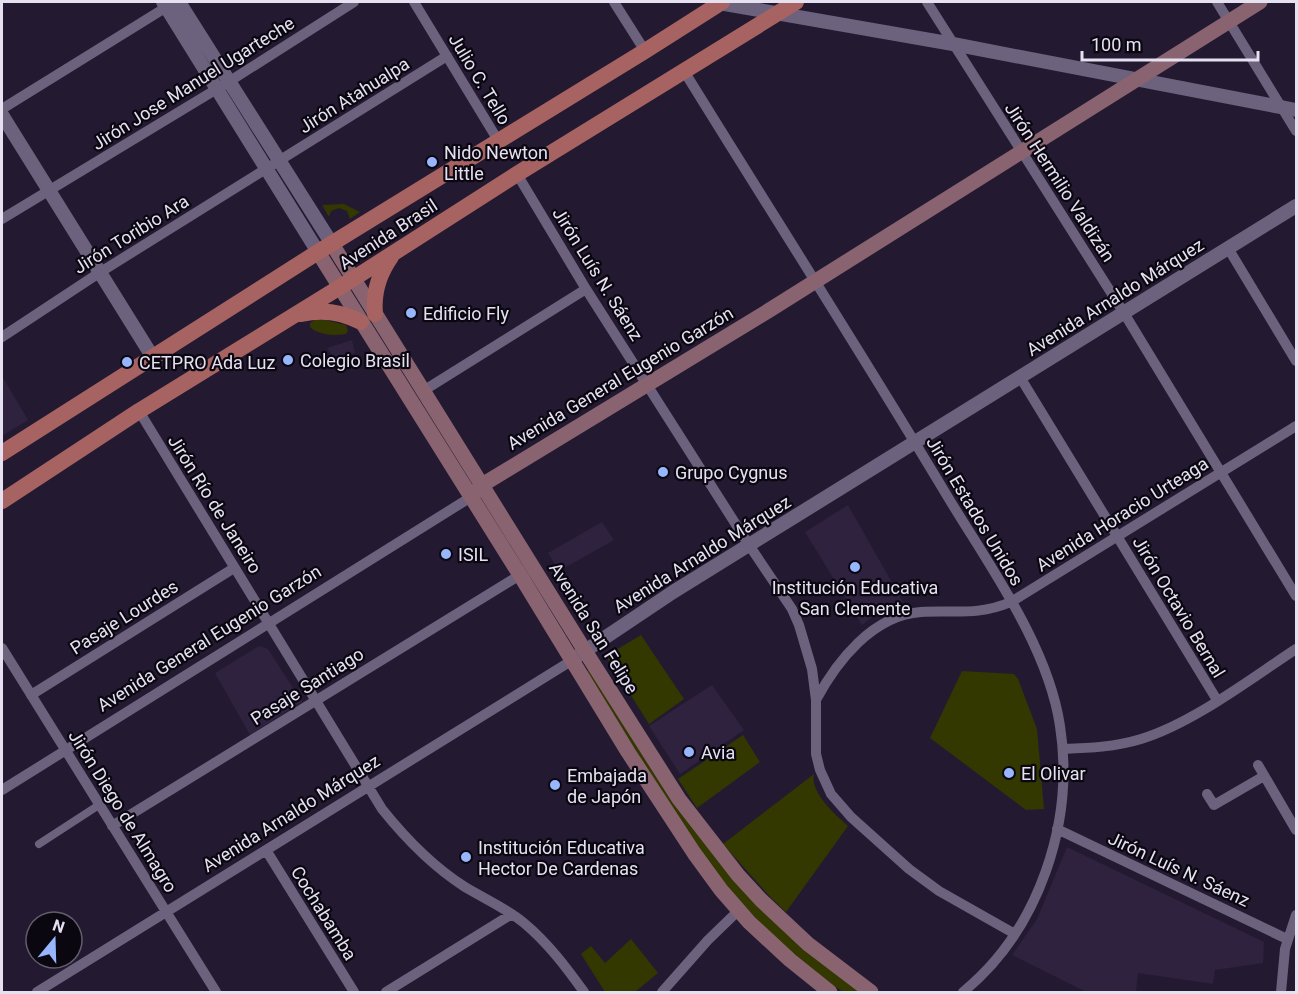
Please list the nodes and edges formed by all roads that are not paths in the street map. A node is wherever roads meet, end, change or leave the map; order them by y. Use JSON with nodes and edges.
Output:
{"nodes":[{"id":1,"x":354,"y":2,"type":"edge"},
{"id":2,"x":414,"y":2,"type":"edge"},
{"id":3,"x":614,"y":2,"type":"edge"},
{"id":4,"x":721,"y":2,"type":"edge"},
{"id":5,"x":796,"y":2,"type":"edge"},
{"id":6,"x":927,"y":2,"type":"edge"},
{"id":7,"x":1216,"y":2,"type":"edge"},
{"id":8,"x":1260,"y":2,"type":"edge"},
{"id":9,"x":171,"y":3,"type":"edge"},
{"id":10,"x":778,"y":13,"type":"junction"},
{"id":11,"x":1229,"y":21,"type":"junction"},
{"id":12,"x":953,"y":44,"type":"junction"},
{"id":13,"x":645,"y":51,"type":"junction"},
{"id":14,"x":447,"y":56,"type":"junction"},
{"id":15,"x":684,"y":71,"type":"junction"},
{"id":16,"x":1135,"y":80,"type":"junction"},
{"id":17,"x":230,"y":81,"type":"junction"},
{"id":18,"x":217,"y":88,"type":"junction"},
{"id":19,"x":1281,"y":107,"type":"junction"},
{"id":20,"x":2,"y":110,"type":"edge"},
{"id":21,"x":1296,"y":110,"type":"edge"},
{"id":22,"x":2,"y":115,"type":"edge"},
{"id":23,"x":1296,"y":131,"type":"edge"},
{"id":24,"x":499,"y":142,"type":"junction"},
{"id":25,"x":1021,"y":152,"type":"junction"},
{"id":26,"x":280,"y":161,"type":"junction"},
{"id":27,"x":267,"y":168,"type":"junction"},
{"id":28,"x":518,"y":174,"type":"junction"},
{"id":29,"x":49,"y":192,"type":"junction"},
{"id":30,"x":1296,"y":206,"type":"edge"},
{"id":31,"x":2,"y":219,"type":"edge"},
{"id":32,"x":325,"y":248,"type":"junction"},
{"id":33,"x":1228,"y":248,"type":"junction"},
{"id":34,"x":396,"y":251,"type":"junction"},
{"id":35,"x":99,"y":273,"type":"junction"},
{"id":36,"x":814,"y":282,"type":"junction"},
{"id":37,"x":346,"y":284,"type":"junction"},
{"id":38,"x":586,"y":289,"type":"junction"},
{"id":39,"x":1124,"y":313,"type":"junction"},
{"id":40,"x":291,"y":317,"type":"junction"},
{"id":41,"x":368,"y":318,"type":"junction"},
{"id":42,"x":2,"y":337,"type":"edge"},
{"id":43,"x":152,"y":356,"type":"junction"},
{"id":44,"x":1296,"y":361,"type":"edge"},
{"id":45,"x":1020,"y":377,"type":"junction"},
{"id":46,"x":648,"y":386,"type":"junction"},
{"id":47,"x":423,"y":391,"type":"junction"},
{"id":48,"x":139,"y":411,"type":"junction"},
{"id":49,"x":1296,"y":426,"type":"edge"},
{"id":50,"x":915,"y":442,"type":"junction"},
{"id":51,"x":2,"y":453,"type":"edge"},
{"id":52,"x":1221,"y":472,"type":"junction"},
{"id":53,"x":482,"y":485,"type":"junction"},
{"id":54,"x":471,"y":497,"type":"junction"},
{"id":55,"x":2,"y":501,"type":"edge"},
{"id":56,"x":1117,"y":536,"type":"junction"},
{"id":57,"x":749,"y":545,"type":"junction"},
{"id":58,"x":234,"y":568,"type":"junction"},
{"id":59,"x":520,"y":575,"type":"junction"},
{"id":60,"x":1296,"y":596,"type":"edge"},
{"id":61,"x":1011,"y":602,"type":"junction"},
{"id":62,"x":269,"y":623,"type":"junction"},
{"id":63,"x":2,"y":648,"type":"edge"},
{"id":64,"x":1296,"y":649,"type":"edge"},
{"id":65,"x":585,"y":651,"type":"junction"},
{"id":66,"x":571,"y":661,"type":"junction"},
{"id":67,"x":6,"y":665,"type":"edge"},
{"id":68,"x":31,"y":695,"type":"junction"},
{"id":69,"x":315,"y":700,"type":"junction"},
{"id":70,"x":816,"y":700,"type":"junction"},
{"id":71,"x":1217,"y":700,"type":"junction"},
{"id":72,"x":1063,"y":749,"type":"junction"},
{"id":73,"x":65,"y":750,"type":"junction"},
{"id":74,"x":1258,"y":765,"type":"dead end"},
{"id":75,"x":1264,"y":776,"type":"junction"},
{"id":76,"x":368,"y":787,"type":"junction"},
{"id":77,"x":2,"y":790,"type":"edge"},
{"id":78,"x":1207,"y":794,"type":"dead end"},
{"id":79,"x":99,"y":805,"type":"junction"},
{"id":80,"x":112,"y":826,"type":"junction"},
{"id":81,"x":1057,"y":829,"type":"junction"},
{"id":82,"x":1296,"y":830,"type":"edge"},
{"id":83,"x":39,"y":844,"type":"dead end"},
{"id":84,"x":266,"y":850,"type":"junction"},
{"id":85,"x":738,"y":911,"type":"junction"},
{"id":86,"x":166,"y":912,"type":"junction"},
{"id":87,"x":512,"y":914,"type":"junction"},
{"id":88,"x":1296,"y":915,"type":"edge"},
{"id":89,"x":1015,"y":934,"type":"junction"},
{"id":90,"x":1287,"y":939,"type":"junction"},
{"id":91,"x":37,"y":993,"type":"edge"},
{"id":92,"x":216,"y":993,"type":"edge"},
{"id":93,"x":354,"y":993,"type":"edge"},
{"id":94,"x":386,"y":993,"type":"edge"},
{"id":95,"x":584,"y":993,"type":"edge"},
{"id":96,"x":662,"y":993,"type":"edge"},
{"id":97,"x":830,"y":993,"type":"edge"},
{"id":98,"x":871,"y":993,"type":"edge"},
{"id":99,"x":963,"y":993,"type":"edge"},
{"id":100,"x":1281,"y":993,"type":"edge"}],
"edges":[{"from":1,"to":17,"type":"street","name":"Jirón Jose Manuel Ugarteche"},
{"from":2,"to":14,"type":"street","name":"Julio C. Tello"},
{"from":3,"to":13,"type":"street"},
{"from":4,"to":10,"type":"street"},
{"from":4,"to":13,"type":"main road","name":"Avenida Brasil"},
{"from":5,"to":10,"type":"main road","name":"Avenida Brasil"},
{"from":6,"to":12,"type":"street","name":"Jirón Hermilio Valdizán"},
{"from":7,"to":11,"type":"street"},
{"from":8,"to":11,"type":"main road","name":"Avenida General Eugenio Garzón"},
{"from":9,"to":17,"type":"street"},
{"from":9,"to":18,"type":"street"},
{"from":9,"to":20,"type":"street"},
{"from":10,"to":12,"type":"street"},
{"from":10,"to":15,"type":"main road","name":"Avenida Brasil"},
{"from":11,"to":16,"type":"main road","name":"Avenida General Eugenio Garzón"},
{"from":11,"to":19,"type":"street"},
{"from":12,"to":16,"type":"street"},
{"from":12,"to":25,"type":"street","name":"Jirón Hermilio Valdizán"},
{"from":13,"to":24,"type":"main road","name":"Avenida Brasil"},
{"from":14,"to":24,"type":"street","name":"Julio C. Tello"},
{"from":14,"to":26,"type":"street","name":"Jirón Atahualpa"},
{"from":15,"to":28,"type":"main road","name":"Avenida Brasil"},
{"from":15,"to":36,"type":"street","name":"Jirón Estados Unidos"},
{"from":16,"to":19,"type":"street"},
{"from":16,"to":25,"type":"main road","name":"Avenida General Eugenio Garzón"},
{"from":17,"to":18,"type":"street","name":"Jirón Jose Manuel Ugarteche"},
{"from":17,"to":26,"type":"street"},
{"from":18,"to":27,"type":"street"},
{"from":18,"to":29,"type":"street","name":"Jirón Jose Manuel Ugarteche"},
{"from":19,"to":21,"type":"street"},
{"from":19,"to":23,"type":"street"},
{"from":22,"to":29,"type":"street"},
{"from":24,"to":32,"type":"main road","name":"Avenida Brasil"},
{"from":25,"to":36,"type":"main road","name":"Avenida General Eugenio Garzón"},
{"from":25,"to":39,"type":"street","name":"Jirón Hermilio Valdizán"},
{"from":26,"to":27,"type":"street","name":"Jirón Toribio Ara"},
{"from":26,"to":32,"type":"street"},
{"from":27,"to":32,"type":"street"},
{"from":27,"to":35,"type":"street","name":"Jirón Toribio Ara"},
{"from":28,"to":34,"type":"main road","name":"Avenida Brasil"},
{"from":28,"to":38,"type":"street","name":"Jirón Luís N. Sáenz"},
{"from":29,"to":31,"type":"street","name":"Jirón Jose Manuel Ugarteche"},
{"from":29,"to":35,"type":"street"},
{"from":30,"to":33,"type":"street","name":"Avenida Arnaldo Márquez"},
{"from":32,"to":37,"type":"main road","name":"Avenida San Felipe"},
{"from":32,"to":43,"type":"main road","name":"Avenida Brasil"},
{"from":33,"to":39,"type":"street","name":"Avenida Arnaldo Márquez"},
{"from":33,"to":44,"type":"street"},
{"from":34,"to":37,"type":"main road","name":"Avenida Brasil"},
{"from":34,"to":41,"type":"main road"},
{"from":35,"to":42,"type":"street","name":"Jirón Toribio Ara"},
{"from":35,"to":43,"type":"street"},
{"from":36,"to":46,"type":"main road","name":"Avenida General Eugenio Garzón"},
{"from":36,"to":50,"type":"street","name":"Jirón Estados Unidos"},
{"from":37,"to":40,"type":"main road","name":"Avenida Brasil"},
{"from":37,"to":41,"type":"main road","name":"Avenida San Felipe"},
{"from":38,"to":46,"type":"street","name":"Jirón Luís N. Sáenz"},
{"from":38,"to":47,"type":"street"},
{"from":39,"to":45,"type":"street","name":"Avenida Arnaldo Márquez"},
{"from":39,"to":52,"type":"street","name":"Jirón Hermilio Valdizán"},
{"from":40,"to":41,"type":"main road"},
{"from":40,"to":48,"type":"main road","name":"Avenida Brasil"},
{"from":41,"to":47,"type":"main road","name":"Avenida San Felipe"},
{"from":41,"to":54,"type":"main road","name":"Avenida San Felipe"},
{"from":43,"to":51,"type":"main road","name":"Avenida Brasil"},
{"from":45,"to":50,"type":"street","name":"Avenida Arnaldo Márquez"},
{"from":45,"to":56,"type":"street","name":"Jirón Octavio Bernal"},
{"from":46,"to":53,"type":"main road","name":"Avenida General Eugenio Garzón"},
{"from":46,"to":57,"type":"street","name":"Jirón Luís N. Sáenz"},
{"from":47,"to":53,"type":"main road","name":"Avenida San Felipe"},
{"from":48,"to":55,"type":"main road","name":"Avenida Brasil"},
{"from":48,"to":58,"type":"street","name":"Jirón Río de Janeiro"},
{"from":49,"to":52,"type":"street","name":"Avenida Horacio Urteaga"},
{"from":50,"to":57,"type":"street","name":"Avenida Arnaldo Márquez"},
{"from":50,"to":61,"type":"street","name":"Jirón Estados Unidos"},
{"from":52,"to":56,"type":"street","name":"Avenida Horacio Urteaga"},
{"from":52,"to":60,"type":"street","name":"Jirón Hermilio Valdizán"},
{"from":53,"to":54,"type":"main road","name":"Avenida General Eugenio Garzón"},
{"from":53,"to":65,"type":"main road","name":"Avenida San Felipe"},
{"from":54,"to":59,"type":"main road","name":"Avenida San Felipe"},
{"from":54,"to":62,"type":"street","name":"Avenida General Eugenio Garzón"},
{"from":56,"to":61,"type":"street","name":"Avenida Horacio Urteaga"},
{"from":56,"to":71,"type":"street","name":"Jirón Octavio Bernal"},
{"from":57,"to":65,"type":"street","name":"Avenida Arnaldo Márquez"},
{"from":57,"to":70,"type":"street","name":"Jirón Luís N. Sáenz"},
{"from":58,"to":62,"type":"street","name":"Jirón Río de Janeiro"},
{"from":58,"to":68,"type":"street","name":"Pasaje Lourdes"},
{"from":59,"to":66,"type":"main road","name":"Avenida San Felipe"},
{"from":59,"to":69,"type":"street","name":"Pasaje Santiago"},
{"from":61,"to":70,"type":"street","name":"Avenida Horacio Urteaga"},
{"from":61,"to":72,"type":"street","name":"Jirón Estados Unidos"},
{"from":62,"to":69,"type":"street","name":"Jirón Río de Janeiro"},
{"from":62,"to":73,"type":"street","name":"Avenida General Eugenio Garzón"},
{"from":63,"to":67,"type":"street","name":"Jirón Diego de Almagro"},
{"from":64,"to":71,"type":"street"},
{"from":65,"to":66,"type":"street","name":"Avenida Arnaldo Márquez"},
{"from":65,"to":98,"type":"main road","name":"Avenida San Felipe"},
{"from":66,"to":76,"type":"street","name":"Avenida Arnaldo Márquez"},
{"from":66,"to":85,"type":"main road","name":"Avenida San Felipe"},
{"from":67,"to":68,"type":"street","name":"Jirón Diego de Almagro"},
{"from":68,"to":73,"type":"street","name":"Jirón Diego de Almagro"},
{"from":69,"to":76,"type":"street","name":"Jirón Río de Janeiro"},
{"from":69,"to":80,"type":"street","name":"Pasaje Santiago"},
{"from":70,"to":89,"type":"street","name":"Jirón Luís N. Sáenz"},
{"from":71,"to":72,"type":"street"},
{"from":72,"to":81,"type":"street","name":"Jirón Estados Unidos"},
{"from":73,"to":77,"type":"street","name":"Avenida General Eugenio Garzón"},
{"from":73,"to":79,"type":"street","name":"Jirón Diego de Almagro"},
{"from":74,"to":75,"type":"street"},
{"from":75,"to":78,"type":"street"},
{"from":75,"to":82,"type":"street"},
{"from":76,"to":84,"type":"street","name":"Avenida Arnaldo Márquez"},
{"from":76,"to":87,"type":"street","name":"Jirón Río de Janeiro"},
{"from":79,"to":80,"type":"street","name":"Jirón Diego de Almagro"},
{"from":79,"to":83,"type":"street"},
{"from":80,"to":86,"type":"street","name":"Jirón Diego de Almagro"},
{"from":81,"to":89,"type":"street","name":"Jirón Estados Unidos"},
{"from":81,"to":90,"type":"street","name":"Jirón Luís N. Sáenz"},
{"from":84,"to":86,"type":"street","name":"Avenida Arnaldo Márquez"},
{"from":84,"to":93,"type":"street","name":"Cochabamba"},
{"from":85,"to":96,"type":"street"},
{"from":85,"to":97,"type":"main road","name":"Avenida San Felipe"},
{"from":86,"to":91,"type":"street","name":"Avenida Arnaldo Márquez"},
{"from":86,"to":92,"type":"street","name":"Jirón Diego de Almagro"},
{"from":87,"to":94,"type":"street"},
{"from":87,"to":95,"type":"street","name":"Jirón Río de Janeiro"},
{"from":88,"to":90,"type":"street"},
{"from":89,"to":99,"type":"street","name":"Jirón Estados Unidos"},
{"from":90,"to":100,"type":"street"}]}
